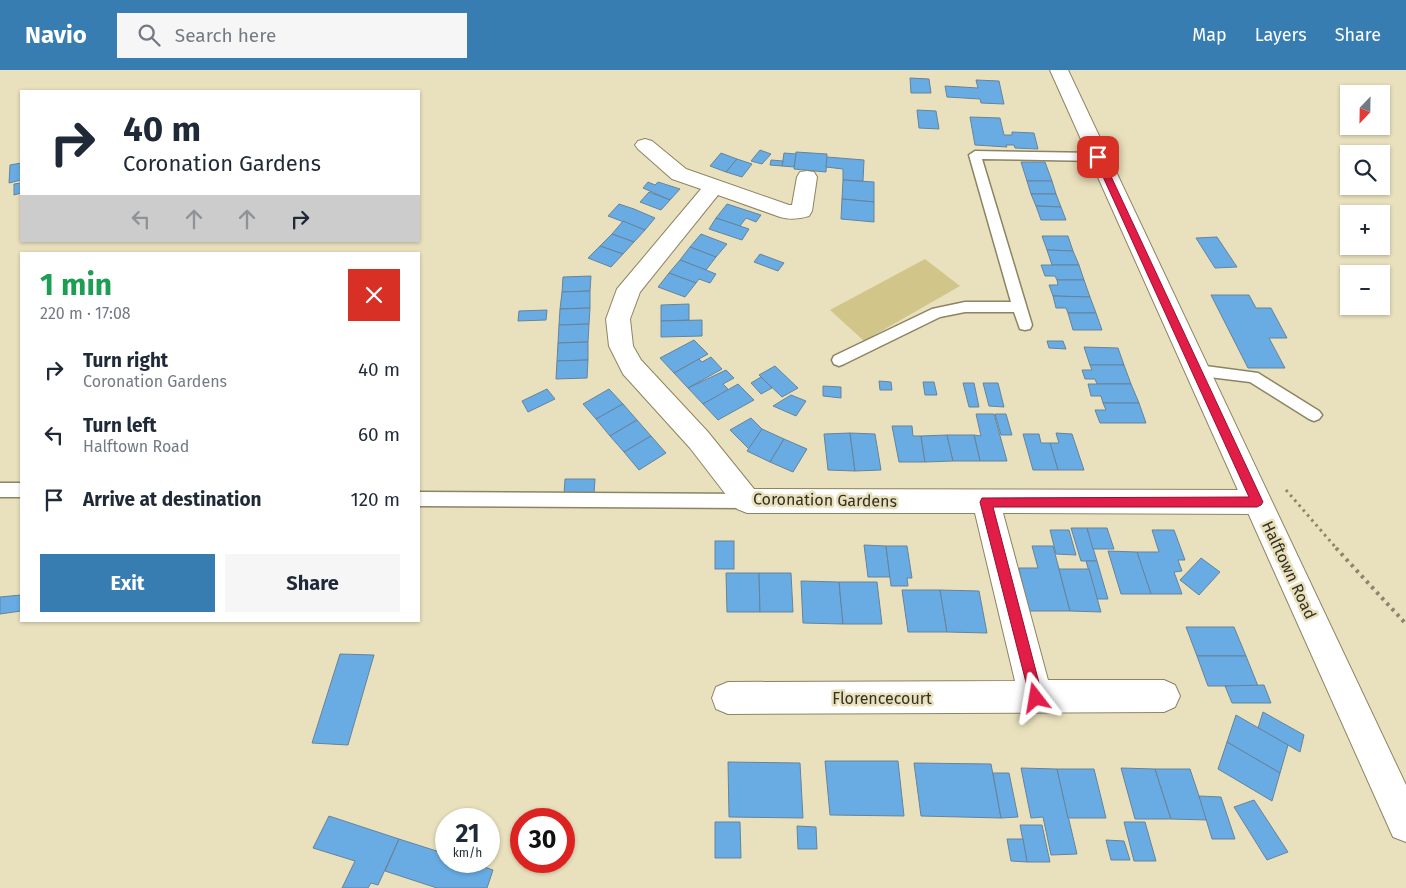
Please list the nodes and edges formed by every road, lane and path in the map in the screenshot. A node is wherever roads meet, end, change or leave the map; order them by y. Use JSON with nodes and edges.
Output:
{"nodes":[{"id":1,"x":1059,"y":70,"type":"edge"},
{"id":2,"x":645,"y":146,"type":"dead end"},
{"id":3,"x":1098,"y":157,"type":"junction"},
{"id":4,"x":806,"y":177,"type":"dead end"},
{"id":5,"x":714,"y":186,"type":"junction"},
{"id":6,"x":1020,"y":306,"type":"junction"},
{"id":7,"x":1025,"y":326,"type":"dead end"},
{"id":8,"x":839,"y":360,"type":"dead end"},
{"id":9,"x":1198,"y":371,"type":"junction"},
{"id":10,"x":1314,"y":415,"type":"dead end"},
{"id":11,"x":0,"y":490,"type":"edge"},
{"id":12,"x":20,"y":490,"type":"edge"},
{"id":13,"x":420,"y":499,"type":"edge"},
{"id":14,"x":747,"y":501,"type":"junction"},
{"id":15,"x":986,"y":502,"type":"junction"},
{"id":16,"x":1257,"y":502,"type":"junction"},
{"id":17,"x":1164,"y":696,"type":"dead end"},
{"id":18,"x":728,"y":698,"type":"dead end"},
{"id":19,"x":1036,"y":698,"type":"junction"},
{"id":20,"x":1406,"y":824,"type":"edge"}],
"edges":[{"from":1,"to":3,"type":"street","name":"Halftown Road"},
{"from":2,"to":5,"type":"street"},
{"from":3,"to":6,"type":"lane"},
{"from":3,"to":9,"type":"street","name":"Halftown Road"},
{"from":4,"to":5,"type":"street"},
{"from":5,"to":14,"type":"street","name":"Coronation Gardens"},
{"from":6,"to":7,"type":"lane"},
{"from":6,"to":8,"type":"lane"},
{"from":9,"to":10,"type":"lane"},
{"from":9,"to":16,"type":"street","name":"Halftown Road"},
{"from":11,"to":12,"type":"lane"},
{"from":13,"to":14,"type":"lane"},
{"from":14,"to":15,"type":"street","name":"Coronation Gardens"},
{"from":15,"to":16,"type":"street","name":"Coronation Gardens"},
{"from":15,"to":19,"type":"street"},
{"from":16,"to":20,"type":"street","name":"Halftown Road"},
{"from":17,"to":19,"type":"street","name":"Florencecourt"},
{"from":18,"to":19,"type":"street","name":"Florencecourt"}]}
